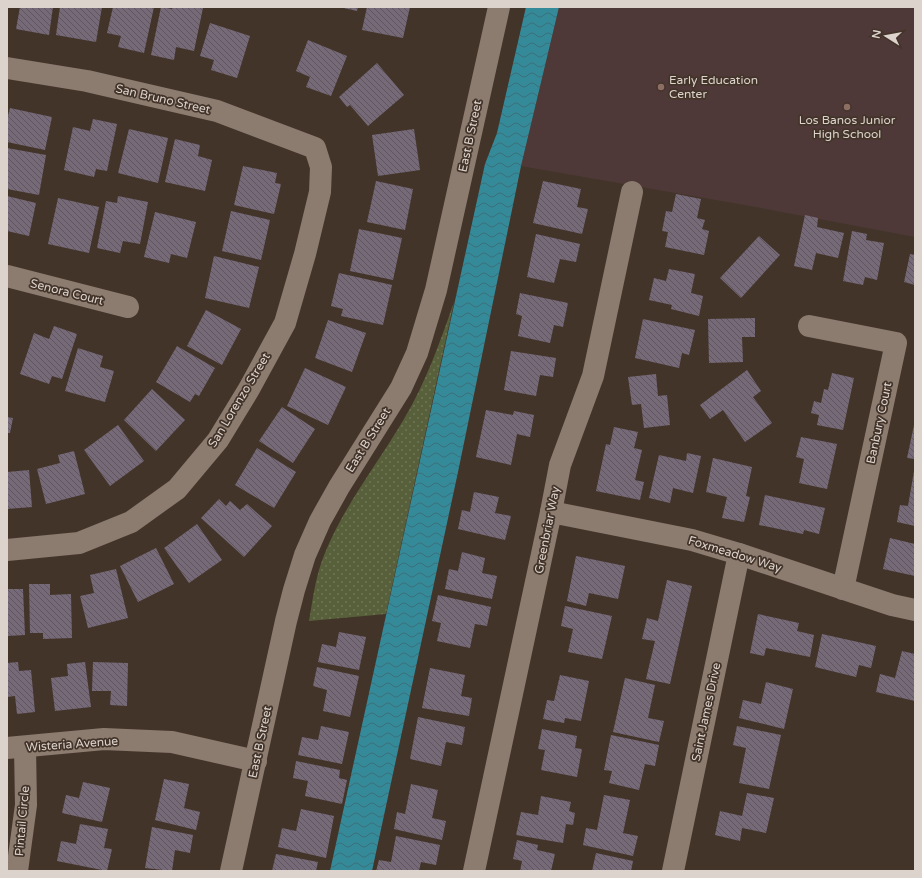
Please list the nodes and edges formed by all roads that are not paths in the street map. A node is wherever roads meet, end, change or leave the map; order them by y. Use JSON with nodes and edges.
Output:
{"nodes":[{"id":1,"x":499,"y":7,"type":"edge"},
{"id":2,"x":7,"y":68,"type":"edge"},
{"id":3,"x":315,"y":148,"type":"joint"},
{"id":4,"x":632,"y":192,"type":"dead end"},
{"id":5,"x":7,"y":276,"type":"edge"},
{"id":6,"x":128,"y":307,"type":"dead end"},
{"id":7,"x":809,"y":326,"type":"dead end"},
{"id":8,"x":551,"y":512,"type":"junction"},
{"id":9,"x":7,"y":550,"type":"edge"},
{"id":10,"x":739,"y":554,"type":"junction"},
{"id":11,"x":843,"y":589,"type":"junction"},
{"id":12,"x":915,"y":610,"type":"edge"},
{"id":13,"x":16,"y":748,"type":"edge"},
{"id":14,"x":256,"y":761,"type":"junction"},
{"id":15,"x":17,"y":871,"type":"edge"},
{"id":16,"x":231,"y":871,"type":"edge"},
{"id":17,"x":474,"y":871,"type":"edge"},
{"id":18,"x":673,"y":871,"type":"edge"}],
"edges":[{"from":1,"to":14,"type":"street","name":"East B Street"},
{"from":2,"to":3,"type":"street","name":"San Bruno Street"},
{"from":3,"to":9,"type":"street","name":"San Lorenzo Street"},
{"from":4,"to":8,"type":"street","name":"Greenbriar Way"},
{"from":5,"to":6,"type":"street","name":"Senora Court"},
{"from":7,"to":11,"type":"street","name":"Banbury Court"},
{"from":8,"to":10,"type":"street","name":"Foxmeadow Way"},
{"from":8,"to":17,"type":"street","name":"Greenbriar Way"},
{"from":10,"to":11,"type":"street","name":"Foxmeadow Way"},
{"from":10,"to":18,"type":"street","name":"Saint James Drive"},
{"from":11,"to":12,"type":"street","name":"Foxmeadow Way"},
{"from":13,"to":14,"type":"street","name":"Wisteria Avenue"},
{"from":13,"to":15,"type":"street","name":"Pintail Circle"},
{"from":14,"to":16,"type":"street","name":"East B Street"}]}
